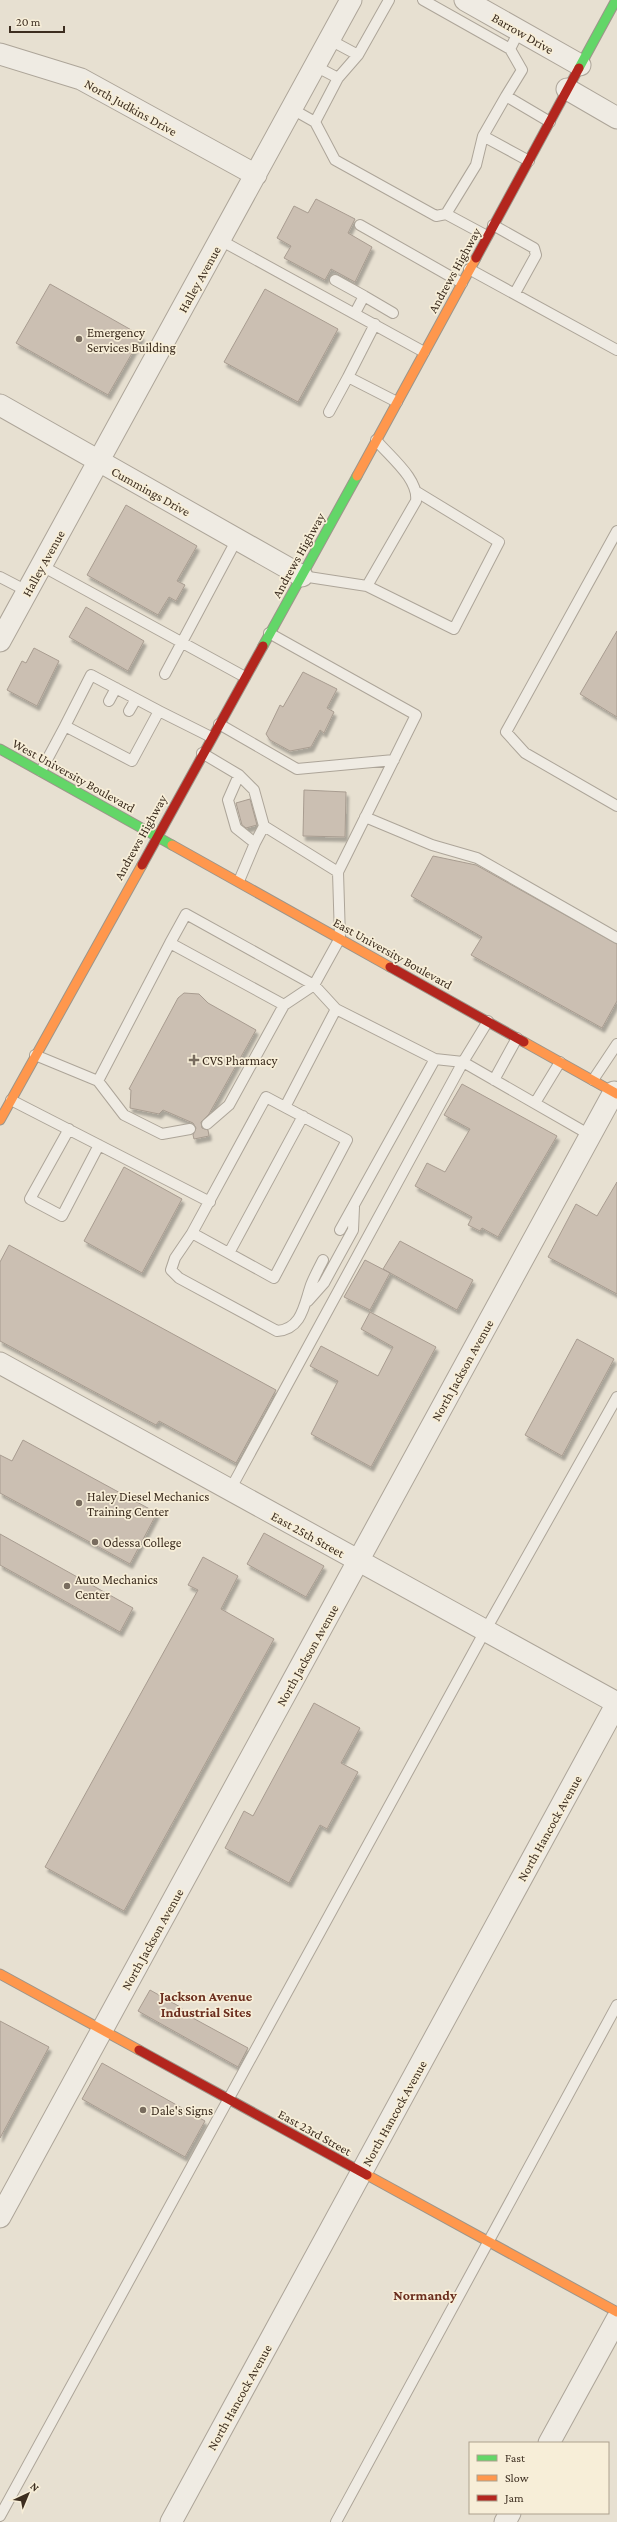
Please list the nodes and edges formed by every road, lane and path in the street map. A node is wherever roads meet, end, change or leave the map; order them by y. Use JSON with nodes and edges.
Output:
{"nodes":[{"id":1,"x":351,"y":0,"type":"edge"},
{"id":2,"x":389,"y":0,"type":"edge"},
{"id":3,"x":423,"y":0,"type":"edge"},
{"id":4,"x":465,"y":0,"type":"edge"},
{"id":5,"x":616,"y":0,"type":"edge"},
{"id":6,"x":519,"y":31,"type":"junction"},
{"id":7,"x":330,"y":40,"type":"junction"},
{"id":8,"x":510,"y":49,"type":"junction"},
{"id":9,"x":0,"y":54,"type":"edge"},
{"id":10,"x":358,"y":55,"type":"junction"},
{"id":11,"x":580,"y":65,"type":"junction"},
{"id":12,"x":315,"y":66,"type":"junction"},
{"id":13,"x":338,"y":78,"type":"junction"},
{"id":14,"x":567,"y":89,"type":"junction"},
{"id":15,"x":506,"y":96,"type":"junction"},
{"id":16,"x":292,"y":109,"type":"junction"},
{"id":17,"x":617,"y":118,"type":"edge"},
{"id":18,"x":315,"y":122,"type":"junction"},
{"id":19,"x":550,"y":122,"type":"junction"},
{"id":20,"x":483,"y":136,"type":"junction"},
{"id":21,"x":529,"y":161,"type":"junction"},
{"id":22,"x":256,"y":175,"type":"junction"},
{"id":23,"x":446,"y":214,"type":"junction"},
{"id":24,"x":360,"y":225,"type":"dead end"},
{"id":25,"x":493,"y":225,"type":"junction"},
{"id":26,"x":487,"y":236,"type":"junction"},
{"id":27,"x":220,"y":240,"type":"junction"},
{"id":28,"x":469,"y":269,"type":"junction"},
{"id":29,"x":335,"y":280,"type":"dead end"},
{"id":30,"x":462,"y":283,"type":"junction"},
{"id":31,"x":515,"y":293,"type":"junction"},
{"id":32,"x":364,"y":296,"type":"junction"},
{"id":33,"x":355,"y":313,"type":"junction"},
{"id":34,"x":393,"y":314,"type":"dead end"},
{"id":35,"x":375,"y":324,"type":"junction"},
{"id":36,"x":617,"y":350,"type":"edge"},
{"id":37,"x":424,"y":352,"type":"junction"},
{"id":38,"x":348,"y":377,"type":"junction"},
{"id":39,"x":397,"y":402,"type":"junction"},
{"id":40,"x":0,"y":405,"type":"edge"},
{"id":41,"x":329,"y":412,"type":"dead end"},
{"id":42,"x":376,"y":440,"type":"junction"},
{"id":43,"x":100,"y":462,"type":"junction"},
{"id":44,"x":417,"y":492,"type":"junction"},
{"id":45,"x":617,"y":531,"type":"edge"},
{"id":46,"x":237,"y":539,"type":"junction"},
{"id":47,"x":42,"y":566,"type":"junction"},
{"id":48,"x":302,"y":576,"type":"junction"},
{"id":49,"x":0,"y":577,"type":"edge"},
{"id":50,"x":367,"y":586,"type":"junction"},
{"id":51,"x":28,"y":591,"type":"junction"},
{"id":52,"x":269,"y":633,"type":"junction"},
{"id":53,"x":0,"y":641,"type":"edge"},
{"id":54,"x":181,"y":643,"type":"junction"},
{"id":55,"x":165,"y":674,"type":"dead end"},
{"id":56,"x":245,"y":677,"type":"junction"},
{"id":57,"x":116,"y":688,"type":"junction"},
{"id":58,"x":136,"y":699,"type":"junction"},
{"id":59,"x":109,"y":701,"type":"dead end"},
{"id":60,"x":129,"y":711,"type":"dead end"},
{"id":61,"x":159,"y":711,"type":"junction"},
{"id":62,"x":218,"y":724,"type":"junction"},
{"id":63,"x":65,"y":726,"type":"junction"},
{"id":64,"x":211,"y":737,"type":"junction"},
{"id":65,"x":0,"y":749,"type":"edge"},
{"id":66,"x":202,"y":753,"type":"junction"},
{"id":67,"x":394,"y":760,"type":"junction"},
{"id":68,"x":41,"y":771,"type":"junction"},
{"id":69,"x":239,"y":775,"type":"junction"},
{"id":70,"x":617,"y":806,"type":"edge"},
{"id":71,"x":365,"y":817,"type":"junction"},
{"id":72,"x":264,"y":826,"type":"junction"},
{"id":73,"x":156,"y":835,"type":"junction"},
{"id":74,"x":255,"y":843,"type":"junction"},
{"id":75,"x":338,"y":872,"type":"junction"},
{"id":76,"x":239,"y":882,"type":"junction"},
{"id":77,"x":340,"y":938,"type":"junction"},
{"id":78,"x":617,"y":938,"type":"edge"},
{"id":79,"x":170,"y":944,"type":"junction"},
{"id":80,"x":314,"y":985,"type":"junction"},
{"id":81,"x":284,"y":1005,"type":"junction"},
{"id":82,"x":336,"y":1009,"type":"junction"},
{"id":83,"x":488,"y":1021,"type":"junction"},
{"id":84,"x":517,"y":1038,"type":"junction"},
{"id":85,"x":617,"y":1044,"type":"edge"},
{"id":86,"x":36,"y":1055,"type":"junction"},
{"id":87,"x":435,"y":1059,"type":"junction"},
{"id":88,"x":463,"y":1062,"type":"junction"},
{"id":89,"x":560,"y":1062,"type":"junction"},
{"id":90,"x":494,"y":1080,"type":"junction"},
{"id":91,"x":593,"y":1080,"type":"junction"},
{"id":92,"x":98,"y":1081,"type":"junction"},
{"id":93,"x":615,"y":1093,"type":"edge"},
{"id":94,"x":11,"y":1100,"type":"junction"},
{"id":95,"x":535,"y":1103,"type":"junction"},
{"id":96,"x":285,"y":1107,"type":"junction"},
{"id":97,"x":303,"y":1116,"type":"junction"},
{"id":98,"x":0,"y":1120,"type":"edge"},
{"id":99,"x":207,"y":1124,"type":"dead end"},
{"id":100,"x":69,"y":1129,"type":"junction"},
{"id":101,"x":190,"y":1129,"type":"dead end"},
{"id":102,"x":590,"y":1135,"type":"junction"},
{"id":103,"x":99,"y":1145,"type":"junction"},
{"id":104,"x":210,"y":1202,"type":"junction"},
{"id":105,"x":354,"y":1206,"type":"junction"},
{"id":106,"x":340,"y":1230,"type":"dead end"},
{"id":107,"x":192,"y":1233,"type":"junction"},
{"id":108,"x":230,"y":1254,"type":"junction"},
{"id":109,"x":323,"y":1260,"type":"dead end"},
{"id":110,"x":308,"y":1301,"type":"junction"},
{"id":111,"x":0,"y":1364,"type":"edge"},
{"id":112,"x":617,"y":1397,"type":"edge"},
{"id":113,"x":230,"y":1490,"type":"junction"},
{"id":114,"x":358,"y":1561,"type":"junction"},
{"id":115,"x":485,"y":1631,"type":"junction"},
{"id":116,"x":617,"y":1703,"type":"edge"},
{"id":117,"x":0,"y":1974,"type":"edge"},
{"id":118,"x":617,"y":2005,"type":"edge"},
{"id":119,"x":102,"y":2030,"type":"junction"},
{"id":120,"x":228,"y":2099,"type":"junction"},
{"id":121,"x":362,"y":2172,"type":"junction"},
{"id":122,"x":0,"y":2217,"type":"edge"},
{"id":123,"x":488,"y":2241,"type":"junction"},
{"id":124,"x":617,"y":2312,"type":"edge"},
{"id":125,"x":617,"y":2319,"type":"edge"},
{"id":126,"x":550,"y":2442,"type":"edge"},
{"id":127,"x":0,"y":2516,"type":"edge"},
{"id":128,"x":171,"y":2522,"type":"edge"},
{"id":129,"x":336,"y":2522,"type":"edge"}],
"edges":[{"from":1,"to":7,"type":"street","name":"Halley Avenue"},
{"from":2,"to":10,"type":"lane"},
{"from":3,"to":8,"type":"lane"},
{"from":4,"to":6,"type":"street","name":"Barrow Drive"},
{"from":5,"to":11,"type":"main road","name":"Andrews Highway"},
{"from":6,"to":8,"type":"lane"},
{"from":6,"to":11,"type":"street","name":"Barrow Drive"},
{"from":7,"to":10,"type":"lane"},
{"from":7,"to":12,"type":"street","name":"Halley Avenue"},
{"from":8,"to":15,"type":"lane"},
{"from":9,"to":22,"type":"street","name":"North Judkins Drive"},
{"from":10,"to":13,"type":"lane"},
{"from":11,"to":14,"type":"main road","name":"Andrews Highway"},
{"from":12,"to":13,"type":"lane"},
{"from":12,"to":16,"type":"street","name":"Halley Avenue"},
{"from":13,"to":18,"type":"lane"},
{"from":14,"to":17,"type":"street"},
{"from":14,"to":19,"type":"main road","name":"Andrews Highway"},
{"from":15,"to":19,"type":"lane"},
{"from":15,"to":20,"type":"lane"},
{"from":16,"to":18,"type":"lane"},
{"from":16,"to":22,"type":"street","name":"Halley Avenue"},
{"from":18,"to":23,"type":"lane"},
{"from":19,"to":21,"type":"main road","name":"Andrews Highway"},
{"from":20,"to":21,"type":"lane"},
{"from":20,"to":23,"type":"lane"},
{"from":21,"to":25,"type":"main road","name":"Andrews Highway"},
{"from":22,"to":27,"type":"street","name":"Halley Avenue"},
{"from":23,"to":26,"type":"lane"},
{"from":24,"to":30,"type":"lane"},
{"from":25,"to":26,"type":"main road","name":"Andrews Highway"},
{"from":25,"to":31,"type":"lane"},
{"from":26,"to":28,"type":"main road","name":"Andrews Highway"},
{"from":27,"to":33,"type":"lane"},
{"from":27,"to":43,"type":"street","name":"Halley Avenue"},
{"from":28,"to":30,"type":"main road","name":"Andrews Highway"},
{"from":28,"to":31,"type":"lane"},
{"from":29,"to":32,"type":"lane"},
{"from":30,"to":37,"type":"main road","name":"Andrews Highway"},
{"from":31,"to":36,"type":"lane"},
{"from":32,"to":33,"type":"lane"},
{"from":32,"to":34,"type":"lane"},
{"from":33,"to":35,"type":"lane"},
{"from":35,"to":37,"type":"lane"},
{"from":35,"to":38,"type":"lane"},
{"from":37,"to":39,"type":"main road","name":"Andrews Highway"},
{"from":38,"to":39,"type":"lane"},
{"from":38,"to":41,"type":"lane"},
{"from":39,"to":42,"type":"main road","name":"Andrews Highway"},
{"from":40,"to":43,"type":"street","name":"Cummings Drive"},
{"from":42,"to":44,"type":"lane"},
{"from":42,"to":48,"type":"main road","name":"Andrews Highway"},
{"from":43,"to":46,"type":"street","name":"Cummings Drive"},
{"from":43,"to":47,"type":"street","name":"Halley Avenue"},
{"from":44,"to":50,"type":"lane"},
{"from":44,"to":50,"type":"lane"},
{"from":45,"to":70,"type":"lane"},
{"from":46,"to":48,"type":"street","name":"Cummings Drive"},
{"from":46,"to":54,"type":"lane"},
{"from":47,"to":51,"type":"street","name":"Halley Avenue"},
{"from":47,"to":54,"type":"lane"},
{"from":48,"to":50,"type":"lane"},
{"from":48,"to":52,"type":"main road","name":"Andrews Highway"},
{"from":49,"to":51,"type":"lane"},
{"from":51,"to":53,"type":"street","name":"Halley Avenue"},
{"from":52,"to":56,"type":"main road","name":"Andrews Highway"},
{"from":52,"to":67,"type":"lane"},
{"from":54,"to":55,"type":"lane"},
{"from":54,"to":56,"type":"lane"},
{"from":56,"to":62,"type":"main road","name":"Andrews Highway"},
{"from":57,"to":58,"type":"lane"},
{"from":57,"to":59,"type":"lane"},
{"from":57,"to":63,"type":"lane"},
{"from":58,"to":60,"type":"lane"},
{"from":58,"to":61,"type":"lane"},
{"from":61,"to":63,"type":"lane"},
{"from":61,"to":64,"type":"lane"},
{"from":62,"to":64,"type":"main road","name":"Andrews Highway"},
{"from":62,"to":67,"type":"lane"},
{"from":63,"to":68,"type":"lane"},
{"from":64,"to":66,"type":"main road","name":"Andrews Highway"},
{"from":65,"to":68,"type":"main road","name":"West University Boulevard"},
{"from":66,"to":69,"type":"lane"},
{"from":66,"to":73,"type":"main road","name":"Andrews Highway"},
{"from":67,"to":71,"type":"lane"},
{"from":68,"to":73,"type":"main road","name":"West University Boulevard"},
{"from":69,"to":72,"type":"lane"},
{"from":69,"to":74,"type":"lane"},
{"from":71,"to":75,"type":"lane"},
{"from":71,"to":78,"type":"lane"},
{"from":72,"to":74,"type":"lane"},
{"from":72,"to":75,"type":"lane"},
{"from":73,"to":76,"type":"main road","name":"East University Boulevard"},
{"from":73,"to":86,"type":"main road","name":"Andrews Highway"},
{"from":74,"to":76,"type":"lane"},
{"from":75,"to":77,"type":"lane"},
{"from":76,"to":77,"type":"main road","name":"East University Boulevard"},
{"from":77,"to":80,"type":"lane"},
{"from":77,"to":83,"type":"main road","name":"East University Boulevard"},
{"from":79,"to":80,"type":"lane"},
{"from":79,"to":81,"type":"lane"},
{"from":79,"to":92,"type":"lane"},
{"from":80,"to":81,"type":"lane"},
{"from":80,"to":82,"type":"lane"},
{"from":81,"to":99,"type":"lane"},
{"from":82,"to":87,"type":"lane"},
{"from":82,"to":96,"type":"lane"},
{"from":83,"to":84,"type":"main road","name":"East University Boulevard"},
{"from":83,"to":88,"type":"lane"},
{"from":84,"to":89,"type":"main road","name":"East University Boulevard"},
{"from":84,"to":90,"type":"lane"},
{"from":85,"to":91,"type":"lane"},
{"from":86,"to":92,"type":"lane"},
{"from":86,"to":94,"type":"main road","name":"Andrews Highway"},
{"from":87,"to":88,"type":"lane"},
{"from":87,"to":105,"type":"lane"},
{"from":88,"to":90,"type":"lane"},
{"from":88,"to":113,"type":"lane"},
{"from":89,"to":91,"type":"main road","name":"East University Boulevard"},
{"from":89,"to":95,"type":"lane"},
{"from":90,"to":95,"type":"lane"},
{"from":91,"to":93,"type":"main road","name":"East University Boulevard"},
{"from":92,"to":101,"type":"lane"},
{"from":93,"to":102,"type":"street","name":"North Jackson Avenue"},
{"from":94,"to":98,"type":"main road","name":"Andrews Highway"},
{"from":94,"to":100,"type":"lane"},
{"from":95,"to":102,"type":"lane"},
{"from":96,"to":97,"type":"lane"},
{"from":96,"to":104,"type":"lane"},
{"from":97,"to":108,"type":"lane"},
{"from":97,"to":108,"type":"lane"},
{"from":100,"to":103,"type":"lane"},
{"from":100,"to":103,"type":"lane"},
{"from":102,"to":114,"type":"street","name":"North Jackson Avenue"},
{"from":103,"to":104,"type":"lane"},
{"from":104,"to":107,"type":"lane"},
{"from":105,"to":106,"type":"lane"},
{"from":105,"to":110,"type":"lane"},
{"from":107,"to":108,"type":"lane"},
{"from":107,"to":110,"type":"lane"},
{"from":109,"to":110,"type":"lane"},
{"from":111,"to":113,"type":"street","name":"East 25th Street"},
{"from":112,"to":115,"type":"lane"},
{"from":113,"to":114,"type":"street","name":"East 25th Street"},
{"from":114,"to":115,"type":"street","name":"East 25th Street"},
{"from":114,"to":119,"type":"street","name":"North Jackson Avenue"},
{"from":115,"to":116,"type":"street","name":"East 25th Street"},
{"from":115,"to":120,"type":"lane"},
{"from":116,"to":121,"type":"street","name":"North Hancock Avenue"},
{"from":117,"to":119,"type":"main road","name":"East 23rd Street"},
{"from":118,"to":123,"type":"lane"},
{"from":119,"to":120,"type":"main road","name":"East 23rd Street"},
{"from":119,"to":122,"type":"street","name":"North Jackson Avenue"},
{"from":120,"to":121,"type":"main road","name":"East 23rd Street"},
{"from":120,"to":127,"type":"lane"},
{"from":121,"to":123,"type":"main road","name":"East 23rd Street"},
{"from":121,"to":128,"type":"street","name":"North Hancock Avenue"},
{"from":123,"to":124,"type":"main road","name":"East 23rd Street"},
{"from":123,"to":129,"type":"lane"},
{"from":125,"to":126,"type":"street"}]}
